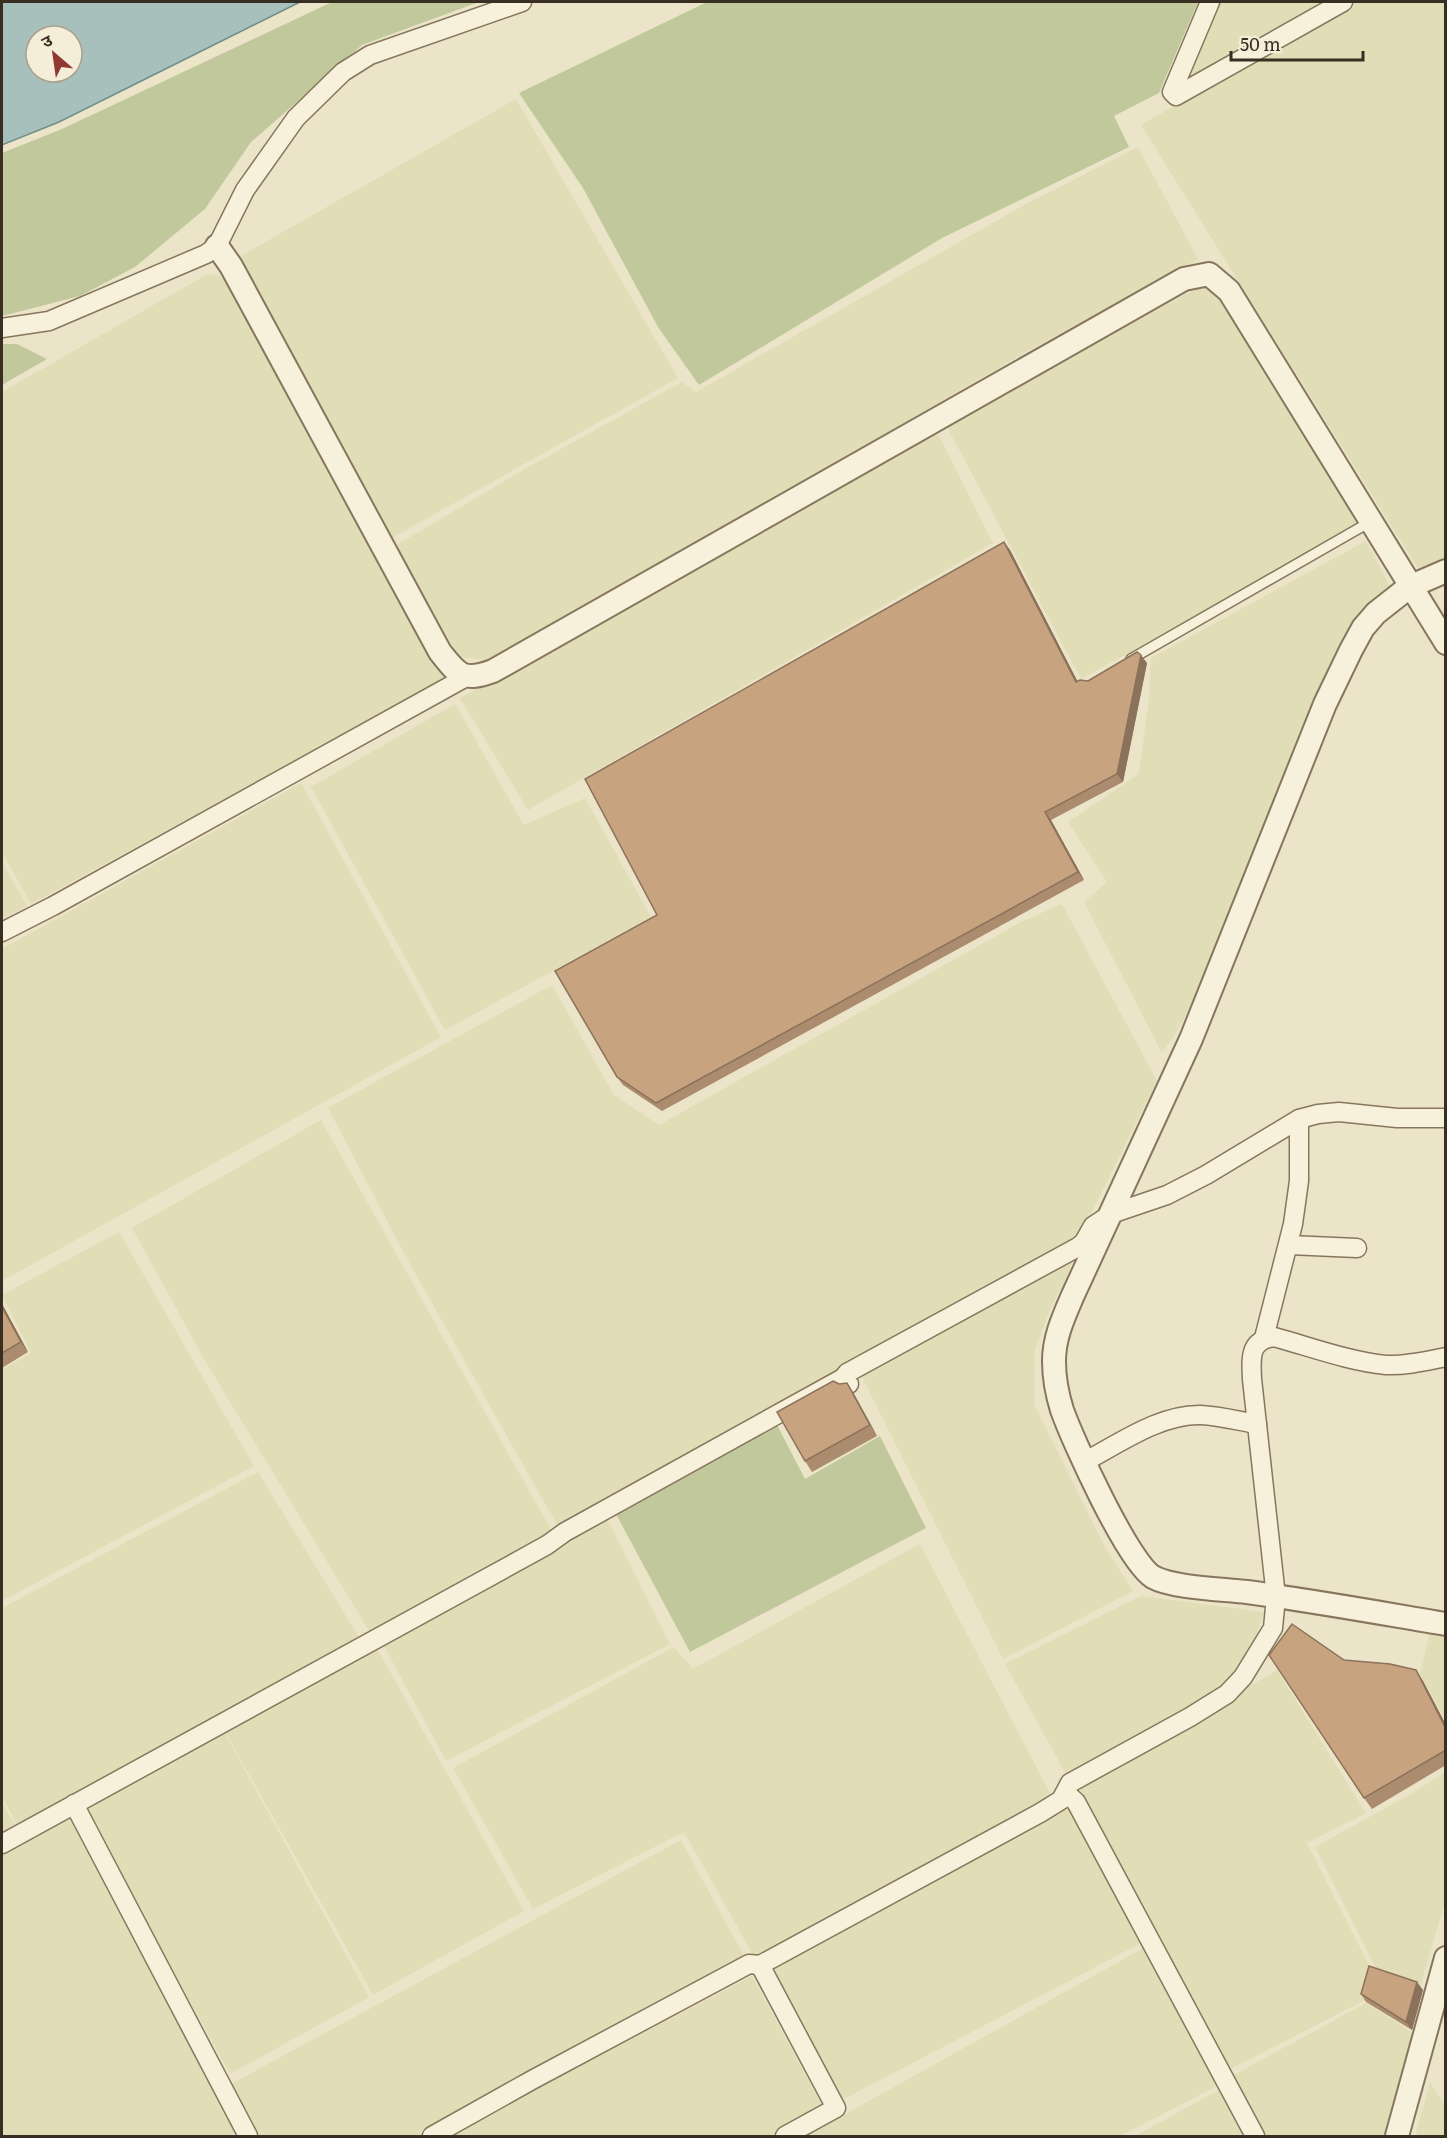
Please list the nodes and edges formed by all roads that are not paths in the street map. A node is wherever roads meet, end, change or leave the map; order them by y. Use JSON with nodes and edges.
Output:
{"nodes":[{"id":1,"x":522,"y":2,"type":"edge"},
{"id":2,"x":1210,"y":2,"type":"edge"},
{"id":3,"x":1343,"y":2,"type":"edge"},
{"id":4,"x":217,"y":246,"type":"junction"},
{"id":5,"x":2,"y":328,"type":"edge"},
{"id":6,"x":1370,"y":522,"type":"junction"},
{"id":7,"x":1446,"y":572,"type":"edge"},
{"id":8,"x":1409,"y":587,"type":"junction"},
{"id":9,"x":1446,"y":644,"type":"edge"},
{"id":10,"x":1121,"y":665,"type":"edge"},
{"id":11,"x":468,"y":676,"type":"junction"},
{"id":12,"x":2,"y":932,"type":"edge"},
{"id":13,"x":1445,"y":1118,"type":"edge"},
{"id":14,"x":1299,"y":1119,"type":"junction"},
{"id":15,"x":1111,"y":1214,"type":"junction"},
{"id":16,"x":1289,"y":1245,"type":"junction"},
{"id":17,"x":1357,"y":1248,"type":"dead end"},
{"id":18,"x":1264,"y":1338,"type":"junction"},
{"id":19,"x":1446,"y":1357,"type":"edge"},
{"id":20,"x":1257,"y":1424,"type":"junction"},
{"id":21,"x":1084,"y":1462,"type":"junction"},
{"id":22,"x":1276,"y":1597,"type":"junction"},
{"id":23,"x":1446,"y":1624,"type":"edge"},
{"id":24,"x":1066,"y":1792,"type":"junction"},
{"id":25,"x":74,"y":1804,"type":"junction"},
{"id":26,"x":2,"y":1844,"type":"edge"},
{"id":27,"x":1446,"y":1958,"type":"edge"},
{"id":28,"x":760,"y":1965,"type":"junction"},
{"id":29,"x":248,"y":2136,"type":"edge"},
{"id":30,"x":432,"y":2136,"type":"edge"},
{"id":31,"x":785,"y":2136,"type":"edge"},
{"id":32,"x":1256,"y":2136,"type":"edge"},
{"id":33,"x":1396,"y":2136,"type":"edge"}],
"edges":[{"from":1,"to":4,"type":"street"},
{"from":2,"to":3,"type":"street"},
{"from":4,"to":5,"type":"street"},
{"from":4,"to":11,"type":"street"},
{"from":6,"to":8,"type":"street"},
{"from":6,"to":10,"type":"lane"},
{"from":6,"to":11,"type":"street"},
{"from":7,"to":8,"type":"street"},
{"from":8,"to":9,"type":"street"},
{"from":8,"to":15,"type":"street"},
{"from":11,"to":12,"type":"street"},
{"from":13,"to":14,"type":"street"},
{"from":14,"to":15,"type":"street"},
{"from":14,"to":16,"type":"street"},
{"from":15,"to":21,"type":"street"},
{"from":15,"to":25,"type":"street"},
{"from":16,"to":17,"type":"street"},
{"from":16,"to":18,"type":"street"},
{"from":18,"to":19,"type":"street"},
{"from":18,"to":20,"type":"street"},
{"from":20,"to":21,"type":"street"},
{"from":20,"to":22,"type":"street"},
{"from":21,"to":22,"type":"street"},
{"from":22,"to":23,"type":"street"},
{"from":22,"to":24,"type":"street"},
{"from":24,"to":28,"type":"street"},
{"from":24,"to":32,"type":"street"},
{"from":25,"to":26,"type":"street"},
{"from":25,"to":29,"type":"street"},
{"from":27,"to":33,"type":"street"},
{"from":28,"to":30,"type":"street"},
{"from":28,"to":31,"type":"street"}]}
